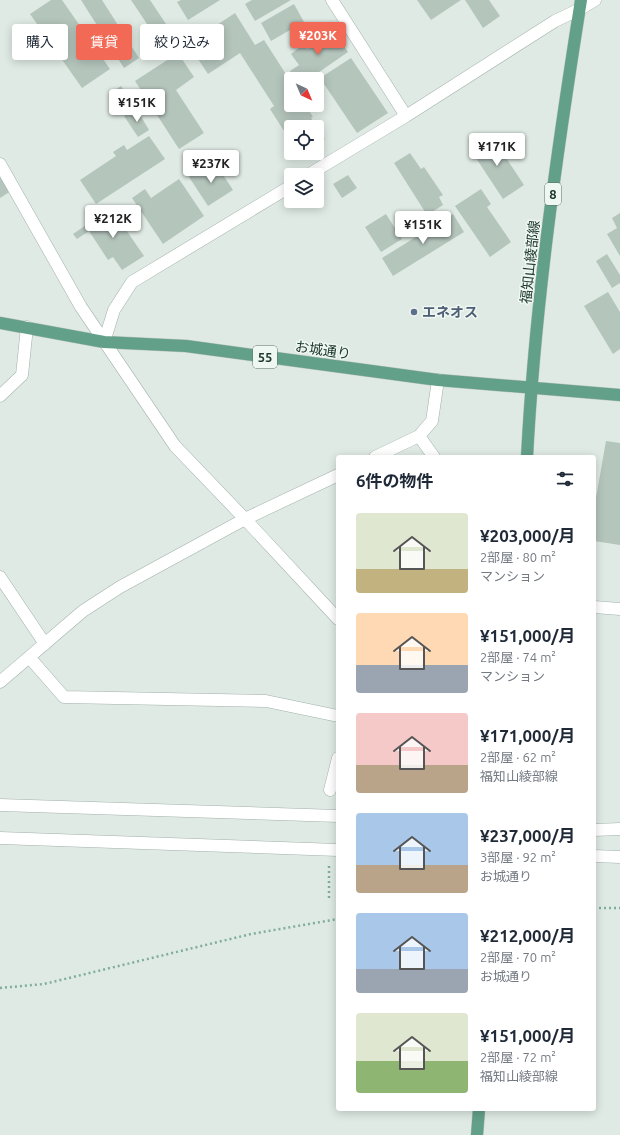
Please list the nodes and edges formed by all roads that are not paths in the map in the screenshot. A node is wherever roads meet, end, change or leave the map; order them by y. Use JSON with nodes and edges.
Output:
{"nodes":[{"id":1,"x":332,"y":0,"type":"edge"},
{"id":2,"x":595,"y":0,"type":"edge"},
{"id":3,"x":581,"y":5,"type":"edge"},
{"id":4,"x":406,"y":116,"type":"junction"},
{"id":5,"x":0,"y":164,"type":"edge"},
{"id":6,"x":320,"y":168,"type":"edge"},
{"id":7,"x":284,"y":190,"type":"edge"},
{"id":8,"x":0,"y":323,"type":"edge"},
{"id":9,"x":27,"y":327,"type":"junction"},
{"id":10,"x":104,"y":342,"type":"junction"},
{"id":11,"x":438,"y":380,"type":"junction"},
{"id":12,"x":531,"y":389,"type":"junction"},
{"id":13,"x":620,"y":395,"type":"edge"},
{"id":14,"x":0,"y":396,"type":"edge"},
{"id":15,"x":419,"y":436,"type":"junction"},
{"id":16,"x":379,"y":455,"type":"edge"},
{"id":17,"x":433,"y":455,"type":"edge"},
{"id":18,"x":527,"y":455,"type":"edge"},
{"id":19,"x":336,"y":475,"type":"edge"},
{"id":20,"x":245,"y":519,"type":"junction"},
{"id":21,"x":0,"y":577,"type":"edge"},
{"id":22,"x":596,"y":607,"type":"edge"},
{"id":23,"x":620,"y":609,"type":"edge"},
{"id":24,"x":336,"y":617,"type":"edge"},
{"id":25,"x":45,"y":644,"type":"junction"},
{"id":26,"x":29,"y":657,"type":"junction"},
{"id":27,"x":0,"y":682,"type":"edge"},
{"id":28,"x":336,"y":716,"type":"edge"},
{"id":29,"x":336,"y":766,"type":"edge"},
{"id":30,"x":330,"y":790,"type":"dead end"},
{"id":31,"x":0,"y":805,"type":"edge"},
{"id":32,"x":336,"y":816,"type":"edge"},
{"id":33,"x":620,"y":829,"type":"edge"},
{"id":34,"x":596,"y":830,"type":"edge"},
{"id":35,"x":0,"y":838,"type":"edge"},
{"id":36,"x":336,"y":850,"type":"edge"},
{"id":37,"x":596,"y":856,"type":"edge"},
{"id":38,"x":620,"y":857,"type":"edge"},
{"id":39,"x":479,"y":1111,"type":"edge"},
{"id":40,"x":477,"y":1135,"type":"edge"}],
"edges":[{"from":1,"to":4,"type":"street"},
{"from":2,"to":3,"type":"street"},
{"from":3,"to":4,"type":"street"},
{"from":3,"to":12,"type":"main road","name":"福知山綾部線","number":"8"},
{"from":4,"to":6,"type":"street"},
{"from":5,"to":10,"type":"street"},
{"from":7,"to":10,"type":"street"},
{"from":8,"to":9,"type":"main road","name":"お城通り","number":"55"},
{"from":9,"to":10,"type":"main road","name":"お城通り","number":"55"},
{"from":9,"to":14,"type":"street"},
{"from":10,"to":11,"type":"main road","name":"お城通り","number":"55"},
{"from":10,"to":20,"type":"street"},
{"from":11,"to":12,"type":"main road","name":"お城通り","number":"55"},
{"from":11,"to":15,"type":"street"},
{"from":12,"to":13,"type":"main road","name":"お城通り","number":"55"},
{"from":12,"to":18,"type":"main road","name":"福知山綾部線","number":"8"},
{"from":15,"to":16,"type":"street"},
{"from":15,"to":17,"type":"street"},
{"from":19,"to":20,"type":"street"},
{"from":20,"to":24,"type":"street"},
{"from":20,"to":25,"type":"street"},
{"from":21,"to":25,"type":"street"},
{"from":22,"to":23,"type":"street"},
{"from":25,"to":26,"type":"street"},
{"from":26,"to":27,"type":"street"},
{"from":26,"to":28,"type":"street"},
{"from":29,"to":30,"type":"street"},
{"from":31,"to":32,"type":"street"},
{"from":33,"to":34,"type":"street"},
{"from":35,"to":36,"type":"street"},
{"from":37,"to":38,"type":"street"},
{"from":39,"to":40,"type":"main road"}]}
